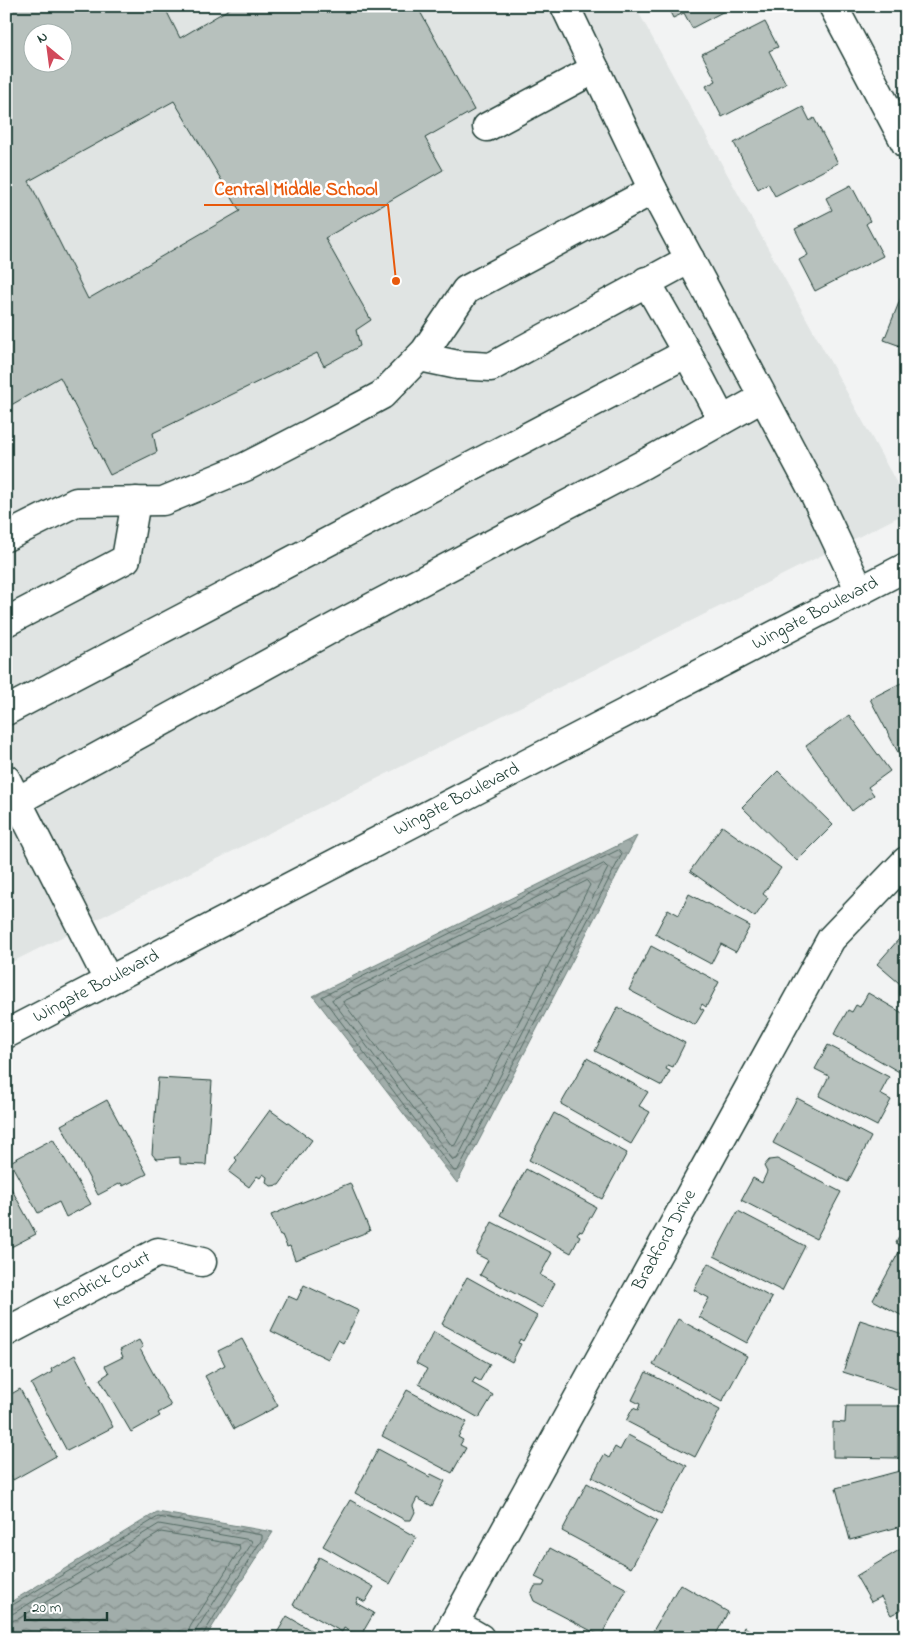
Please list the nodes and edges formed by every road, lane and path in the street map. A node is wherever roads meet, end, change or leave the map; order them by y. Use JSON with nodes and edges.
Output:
{"nodes":[{"id":1,"x":565,"y":6,"type":"edge"},
{"id":2,"x":833,"y":6,"type":"edge"},
{"id":3,"x":595,"y":69,"type":"junction"},
{"id":4,"x":487,"y":127,"type":"dead end"},
{"id":5,"x":906,"y":144,"type":"edge"},
{"id":6,"x":653,"y":190,"type":"junction"},
{"id":7,"x":690,"y":259,"type":"junction"},
{"id":8,"x":646,"y":281,"type":"junction"},
{"id":9,"x":687,"y":353,"type":"junction"},
{"id":10,"x":420,"y":357,"type":"junction"},
{"id":11,"x":762,"y":398,"type":"junction"},
{"id":12,"x":722,"y":420,"type":"junction"},
{"id":13,"x":136,"y":501,"type":"junction"},
{"id":14,"x":6,"y":537,"type":"edge"},
{"id":15,"x":906,"y":567,"type":"edge"},
{"id":16,"x":860,"y":591,"type":"junction"},
{"id":17,"x":6,"y":622,"type":"edge"},
{"id":18,"x":9,"y":704,"type":"edge"},
{"id":19,"x":12,"y":790,"type":"edge"},
{"id":20,"x":906,"y":861,"type":"edge"},
{"id":21,"x":108,"y":980,"type":"junction"},
{"id":22,"x":6,"y":1034,"type":"edge"},
{"id":23,"x":202,"y":1262,"type":"dead end"},
{"id":24,"x":6,"y":1332,"type":"edge"},
{"id":25,"x":450,"y":1631,"type":"edge"},
{"id":26,"x":480,"y":1638,"type":"edge"}],
"edges":[{"from":1,"to":3,"type":"street"},
{"from":2,"to":5,"type":"street"},
{"from":3,"to":4,"type":"street"},
{"from":3,"to":6,"type":"street"},
{"from":6,"to":7,"type":"street"},
{"from":6,"to":10,"type":"street"},
{"from":7,"to":8,"type":"street"},
{"from":7,"to":11,"type":"street"},
{"from":8,"to":9,"type":"street"},
{"from":8,"to":10,"type":"street"},
{"from":9,"to":12,"type":"street"},
{"from":9,"to":18,"type":"street"},
{"from":10,"to":13,"type":"street"},
{"from":11,"to":12,"type":"street"},
{"from":11,"to":16,"type":"street"},
{"from":12,"to":19,"type":"street"},
{"from":13,"to":14,"type":"street"},
{"from":13,"to":17,"type":"street"},
{"from":15,"to":16,"type":"street","name":"Wingate Boulevard"},
{"from":16,"to":21,"type":"street","name":"Wingate Boulevard"},
{"from":19,"to":21,"type":"street"},
{"from":20,"to":25,"type":"street","name":"Bradford Drive"},
{"from":21,"to":22,"type":"street","name":"Wingate Boulevard"},
{"from":23,"to":24,"type":"street","name":"Kendrick Court"},
{"from":25,"to":26,"type":"street"}]}
